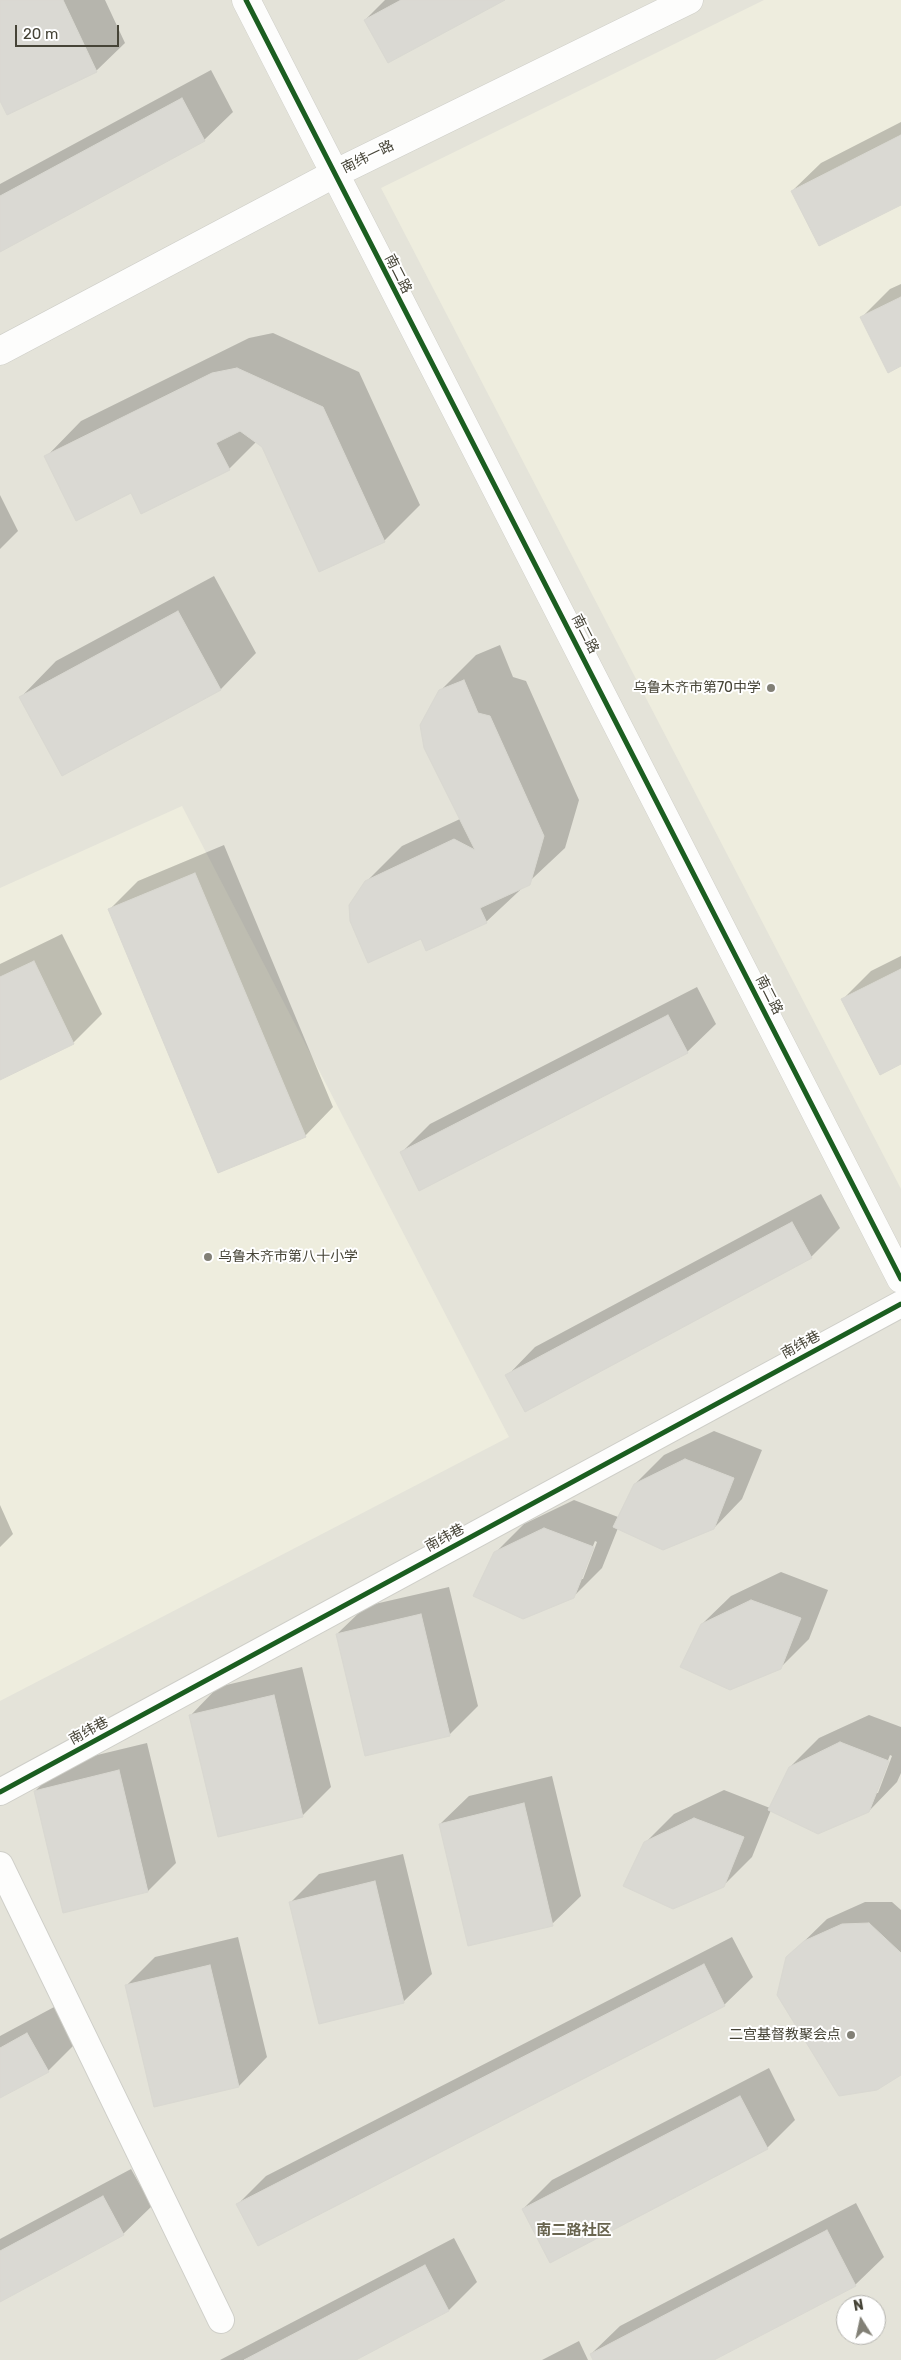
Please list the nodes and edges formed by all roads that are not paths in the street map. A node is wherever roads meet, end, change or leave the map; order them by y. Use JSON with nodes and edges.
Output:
{"nodes":[{"id":1,"x":246,"y":0,"type":"edge"},
{"id":2,"x":689,"y":0,"type":"edge"},
{"id":3,"x":334,"y":174,"type":"junction"},
{"id":4,"x":0,"y":351,"type":"edge"},
{"id":5,"x":901,"y":1279,"type":"edge"},
{"id":6,"x":901,"y":1304,"type":"edge"},
{"id":7,"x":0,"y":1792,"type":"edge"},
{"id":8,"x":0,"y":1866,"type":"edge"},
{"id":9,"x":220,"y":2320,"type":"dead end"}],
"edges":[{"from":1,"to":3,"type":"street","name":"南二路"},
{"from":2,"to":3,"type":"street","name":"南纬一路"},
{"from":3,"to":4,"type":"street","name":"南纬一路"},
{"from":3,"to":5,"type":"street","name":"南二路"},
{"from":6,"to":7,"type":"street","name":"南纬巷"},
{"from":8,"to":9,"type":"street"}]}
